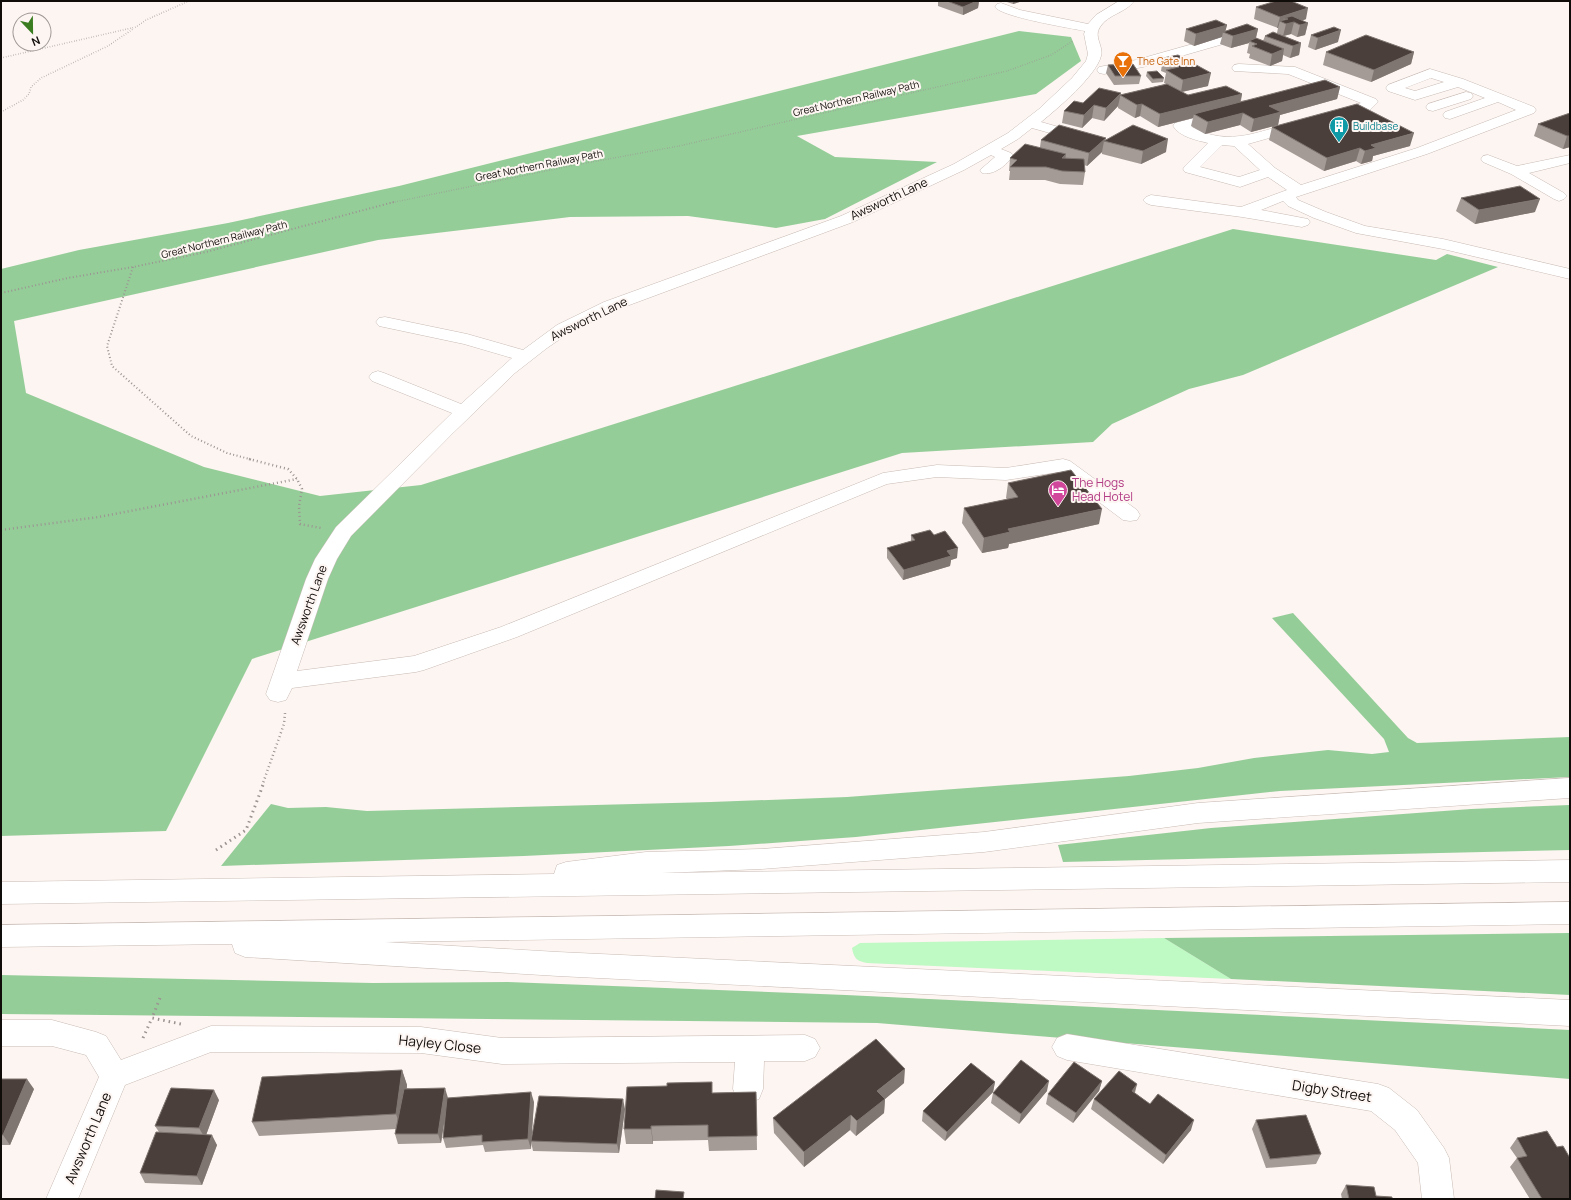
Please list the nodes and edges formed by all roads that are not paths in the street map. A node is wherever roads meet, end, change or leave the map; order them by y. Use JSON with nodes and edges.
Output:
{"nodes":[{"id":1,"x":1128,"y":1,"type":"edge"},
{"id":2,"x":1001,"y":7,"type":"dead end"},
{"id":3,"x":1092,"y":29,"type":"junction"},
{"id":4,"x":1246,"y":33,"type":"edge"},
{"id":5,"x":1239,"y":68,"type":"dead end"},
{"id":6,"x":1083,"y":74,"type":"junction"},
{"id":7,"x":1458,"y":82,"type":"junction"},
{"id":8,"x":1328,"y":85,"type":"junction"},
{"id":9,"x":1306,"y":91,"type":"edge"},
{"id":10,"x":1481,"y":91,"type":"junction"},
{"id":11,"x":1415,"y":96,"type":"junction"},
{"id":12,"x":1498,"y":98,"type":"junction"},
{"id":13,"x":1513,"y":104,"type":"junction"},
{"id":14,"x":1365,"y":107,"type":"junction"},
{"id":15,"x":1433,"y":107,"type":"dead end"},
{"id":16,"x":1232,"y":112,"type":"edge"},
{"id":17,"x":1450,"y":115,"type":"dead end"},
{"id":18,"x":1468,"y":121,"type":"dead end"},
{"id":19,"x":1030,"y":123,"type":"junction"},
{"id":20,"x":1091,"y":140,"type":"edge"},
{"id":21,"x":1219,"y":140,"type":"junction"},
{"id":22,"x":1238,"y":142,"type":"junction"},
{"id":23,"x":990,"y":149,"type":"junction"},
{"id":24,"x":1488,"y":159,"type":"dead end"},
{"id":25,"x":1570,"y":159,"type":"edge"},
{"id":26,"x":987,"y":170,"type":"dead end"},
{"id":27,"x":1270,"y":170,"type":"junction"},
{"id":28,"x":1516,"y":171,"type":"junction"},
{"id":29,"x":1292,"y":193,"type":"junction"},
{"id":30,"x":1560,"y":196,"type":"dead end"},
{"id":31,"x":1151,"y":200,"type":"dead end"},
{"id":32,"x":1242,"y":212,"type":"junction"},
{"id":33,"x":1302,"y":222,"type":"dead end"},
{"id":34,"x":1570,"y":274,"type":"edge"},
{"id":35,"x":385,"y":322,"type":"dead end"},
{"id":36,"x":526,"y":356,"type":"junction"},
{"id":37,"x":378,"y":377,"type":"dead end"},
{"id":38,"x":465,"y":412,"type":"junction"},
{"id":39,"x":1130,"y":515,"type":"dead end"},
{"id":40,"x":1570,"y":788,"type":"edge"},
{"id":41,"x":1570,"y":871,"type":"edge"},
{"id":42,"x":456,"y":887,"type":"junction"},
{"id":43,"x":1,"y":893,"type":"edge"},
{"id":44,"x":1570,"y":913,"type":"edge"},
{"id":45,"x":90,"y":935,"type":"junction"},
{"id":46,"x":1,"y":936,"type":"edge"},
{"id":47,"x":1570,"y":1013,"type":"edge"},
{"id":48,"x":1,"y":1033,"type":"edge"},
{"id":49,"x":1067,"y":1047,"type":"dead end"},
{"id":50,"x":750,"y":1048,"type":"junction"},
{"id":51,"x":805,"y":1048,"type":"dead end"},
{"id":52,"x":114,"y":1076,"type":"junction"},
{"id":53,"x":748,"y":1089,"type":"dead end"},
{"id":54,"x":62,"y":1199,"type":"edge"},
{"id":55,"x":1438,"y":1199,"type":"edge"}],
"edges":[{"from":1,"to":3,"type":"main road"},
{"from":2,"to":3,"type":"main road"},
{"from":3,"to":6,"type":"main road","name":"Awsworth Lane"},
{"from":4,"to":6,"type":"main road"},
{"from":5,"to":8,"type":"main road"},
{"from":6,"to":19,"type":"main road","name":"Awsworth Lane"},
{"from":7,"to":10,"type":"main road"},
{"from":7,"to":11,"type":"main road"},
{"from":7,"to":11,"type":"main road"},
{"from":8,"to":9,"type":"main road"},
{"from":8,"to":14,"type":"main road"},
{"from":10,"to":12,"type":"main road"},
{"from":10,"to":15,"type":"main road"},
{"from":11,"to":14,"type":"main road"},
{"from":12,"to":13,"type":"main road"},
{"from":12,"to":17,"type":"main road"},
{"from":13,"to":18,"type":"main road"},
{"from":13,"to":29,"type":"main road"},
{"from":14,"to":22,"type":"main road"},
{"from":16,"to":21,"type":"main road"},
{"from":19,"to":20,"type":"main road"},
{"from":19,"to":23,"type":"main road","name":"Awsworth Lane"},
{"from":21,"to":22,"type":"main road"},
{"from":21,"to":27,"type":"main road"},
{"from":22,"to":27,"type":"main road"},
{"from":23,"to":26,"type":"main road"},
{"from":23,"to":36,"type":"main road","name":"Awsworth Lane"},
{"from":24,"to":28,"type":"main road"},
{"from":25,"to":28,"type":"main road"},
{"from":27,"to":29,"type":"main road"},
{"from":28,"to":30,"type":"main road"},
{"from":29,"to":32,"type":"main road"},
{"from":29,"to":34,"type":"main road"},
{"from":31,"to":32,"type":"main road"},
{"from":32,"to":33,"type":"main road"},
{"from":35,"to":36,"type":"main road"},
{"from":36,"to":38,"type":"main road","name":"Awsworth Lane"},
{"from":37,"to":38,"type":"main road"},
{"from":38,"to":39,"type":"main road","name":"Awsworth Lane"},
{"from":40,"to":42,"type":"main road"},
{"from":41,"to":42,"type":"main road"},
{"from":42,"to":43,"type":"main road"},
{"from":44,"to":45,"type":"main road"},
{"from":45,"to":46,"type":"main road"},
{"from":45,"to":47,"type":"main road"},
{"from":48,"to":52,"type":"main road"},
{"from":49,"to":55,"type":"main road","name":"Digby Street"},
{"from":50,"to":51,"type":"main road","name":"Hayley Close"},
{"from":50,"to":52,"type":"main road","name":"Hayley Close"},
{"from":50,"to":53,"type":"main road"},
{"from":52,"to":54,"type":"main road","name":"Awsworth Lane"}]}
